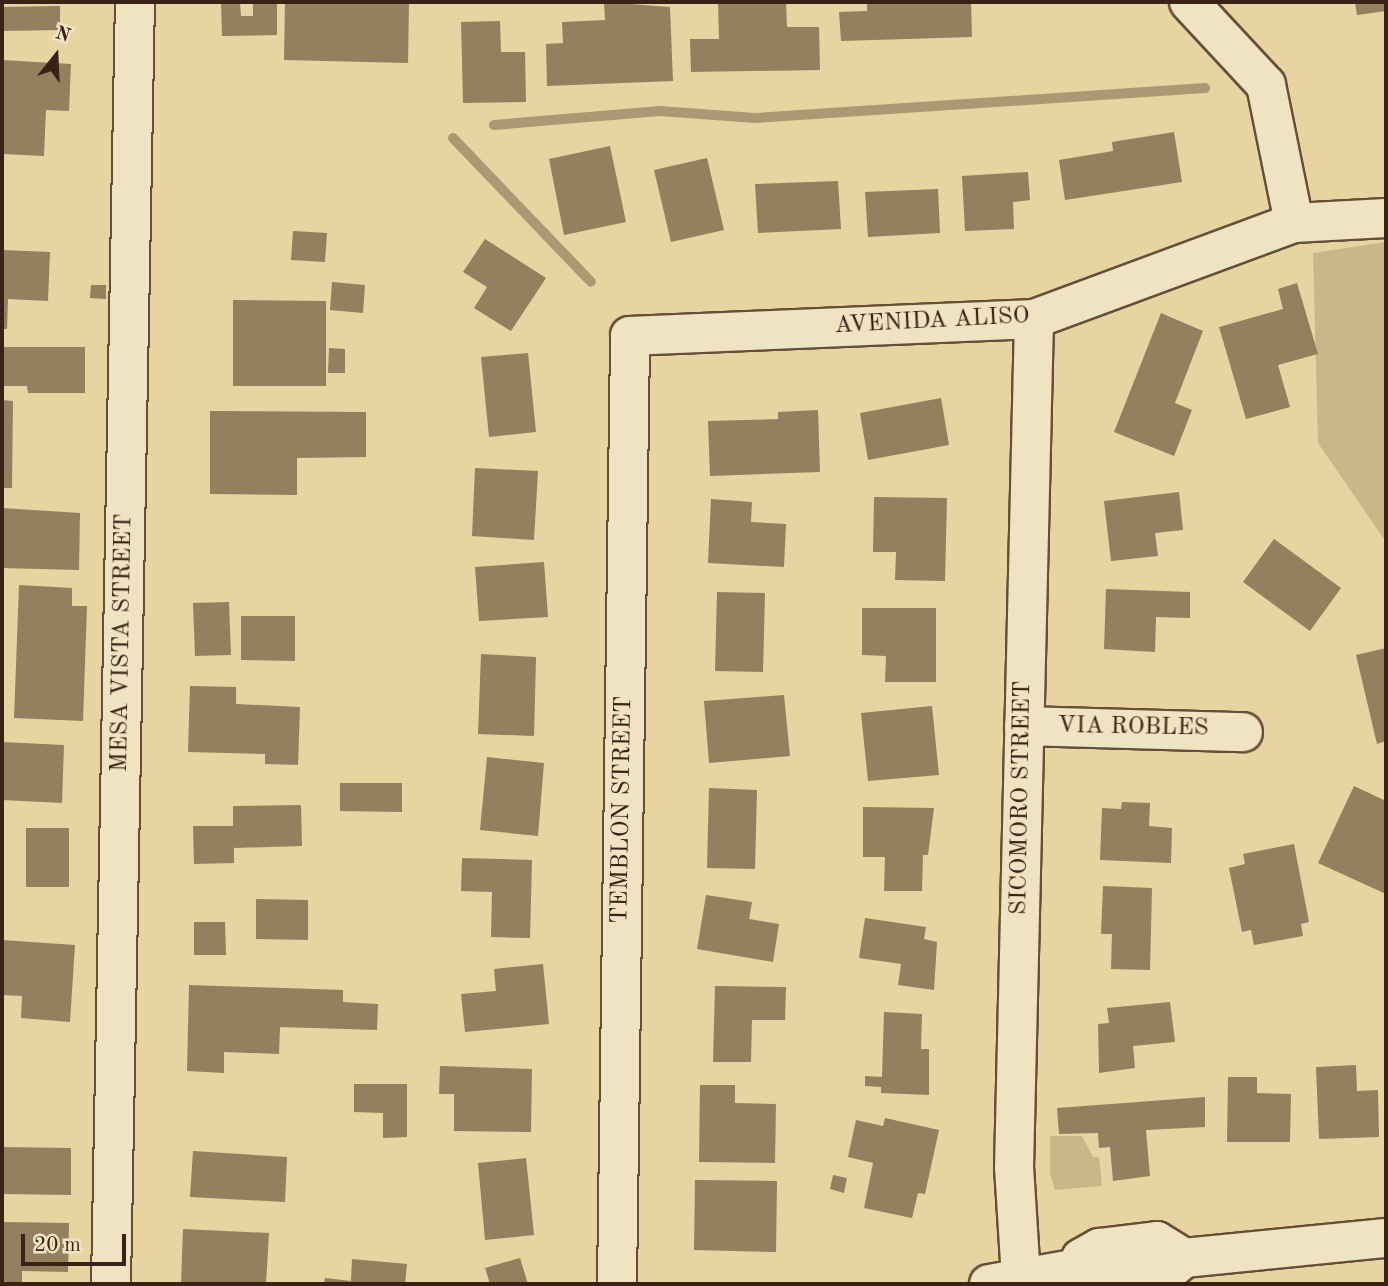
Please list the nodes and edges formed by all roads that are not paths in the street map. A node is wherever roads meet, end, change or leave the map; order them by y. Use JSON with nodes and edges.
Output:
{"nodes":[{"id":1,"x":135,"y":2,"type":"edge"},
{"id":2,"x":1189,"y":2,"type":"edge"},
{"id":3,"x":1386,"y":218,"type":"edge"},
{"id":4,"x":1294,"y":223,"type":"junction"},
{"id":5,"x":1034,"y":319,"type":"junction"},
{"id":6,"x":630,"y":336,"type":"joint"},
{"id":7,"x":1024,"y":726,"type":"junction"},
{"id":8,"x":1242,"y":732,"type":"dead end"},
{"id":9,"x":1386,"y":1238,"type":"edge"},
{"id":10,"x":1005,"y":1281,"type":"edge"},
{"id":11,"x":111,"y":1284,"type":"edge"},
{"id":12,"x":617,"y":1284,"type":"edge"}],
"edges":[{"from":1,"to":11,"type":"street","name":"MESA VISTA STREET"},
{"from":2,"to":4,"type":"street"},
{"from":3,"to":4,"type":"street","name":"AVENIDA ALISO"},
{"from":4,"to":5,"type":"street","name":"AVENIDA ALISO"},
{"from":5,"to":6,"type":"street","name":"AVENIDA ALISO"},
{"from":5,"to":7,"type":"street","name":"SICOMORO STREET"},
{"from":6,"to":12,"type":"street","name":"TEMBLON STREET"},
{"from":7,"to":8,"type":"street","name":"VIA ROBLES"},
{"from":7,"to":10,"type":"street","name":"SICOMORO STREET"},
{"from":9,"to":10,"type":"street"}]}
